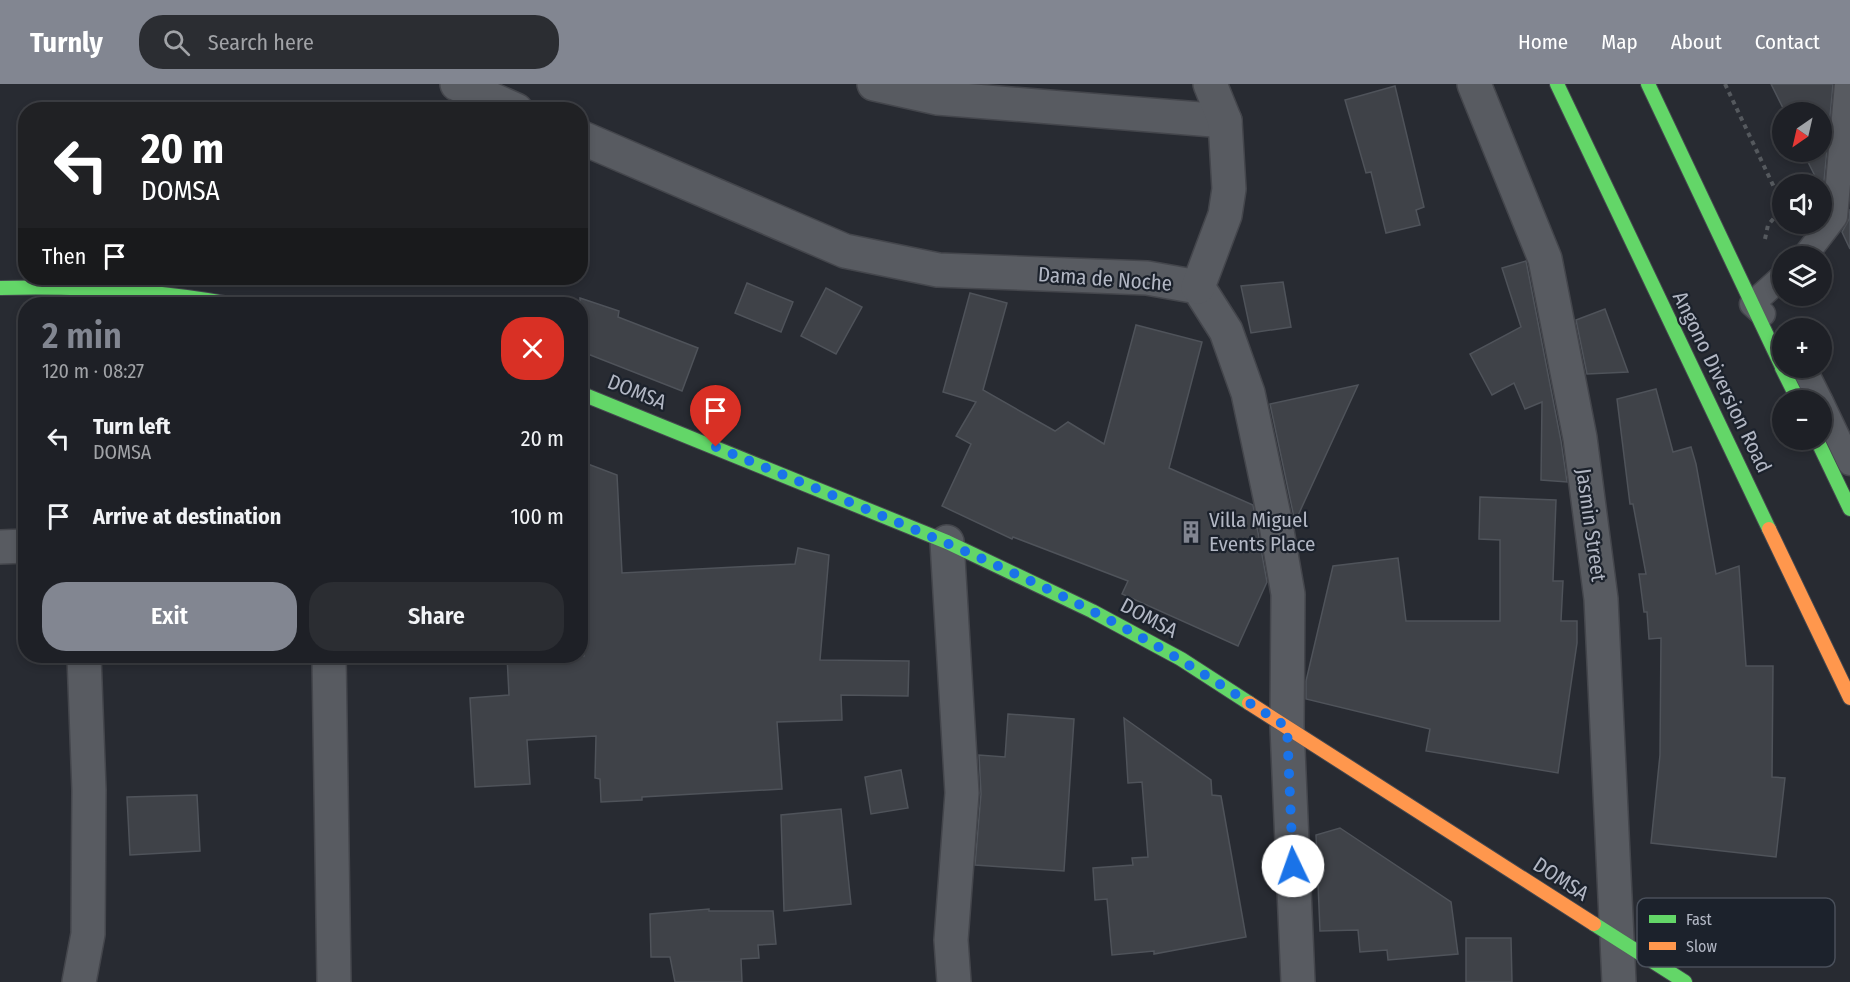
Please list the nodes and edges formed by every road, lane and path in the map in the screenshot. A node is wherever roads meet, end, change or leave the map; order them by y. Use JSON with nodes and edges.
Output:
{"nodes":[{"id":1,"x":457,"y":84,"type":"edge"},
{"id":2,"x":874,"y":84,"type":"edge"},
{"id":3,"x":1210,"y":84,"type":"edge"},
{"id":4,"x":1474,"y":84,"type":"edge"},
{"id":5,"x":1557,"y":84,"type":"edge"},
{"id":6,"x":1648,"y":84,"type":"edge"},
{"id":7,"x":1725,"y":84,"type":"edge"},
{"id":8,"x":1847,"y":84,"type":"edge"},
{"id":9,"x":498,"y":102,"type":"edge"},
{"id":10,"x":1224,"y":121,"type":"junction"},
{"id":11,"x":588,"y":140,"type":"edge"},
{"id":12,"x":1772,"y":183,"type":"edge"},
{"id":13,"x":1772,"y":220,"type":"edge"},
{"id":14,"x":1768,"y":225,"type":"dead end"},
{"id":15,"x":1813,"y":246,"type":"edge"},
{"id":16,"x":1772,"y":286,"type":"edge"},
{"id":17,"x":1198,"y":287,"type":"junction"},
{"id":18,"x":0,"y":288,"type":"edge"},
{"id":19,"x":48,"y":295,"type":"edge"},
{"id":20,"x":101,"y":297,"type":"edge"},
{"id":21,"x":196,"y":297,"type":"edge"},
{"id":22,"x":1752,"y":304,"type":"junction"},
{"id":23,"x":1772,"y":323,"type":"edge"},
{"id":24,"x":1772,"y":346,"type":"edge"},
{"id":25,"x":588,"y":396,"type":"edge"},
{"id":26,"x":1832,"y":425,"type":"edge"},
{"id":27,"x":1821,"y":450,"type":"edge"},
{"id":28,"x":1850,"y":463,"type":"edge"},
{"id":29,"x":1850,"y":509,"type":"edge"},
{"id":30,"x":947,"y":542,"type":"junction"},
{"id":31,"x":18,"y":546,"type":"edge"},
{"id":32,"x":0,"y":547,"type":"edge"},
{"id":33,"x":84,"y":663,"type":"edge"},
{"id":34,"x":329,"y":663,"type":"edge"},
{"id":35,"x":1850,"y":698,"type":"edge"},
{"id":36,"x":1287,"y":727,"type":"junction"},
{"id":37,"x":1617,"y":939,"type":"junction"},
{"id":38,"x":1637,"y":952,"type":"edge"},
{"id":39,"x":1661,"y":967,"type":"edge"},
{"id":40,"x":79,"y":982,"type":"edge"},
{"id":41,"x":334,"y":982,"type":"edge"},
{"id":42,"x":954,"y":982,"type":"edge"},
{"id":43,"x":1298,"y":982,"type":"edge"},
{"id":44,"x":1619,"y":982,"type":"edge"},
{"id":45,"x":1685,"y":982,"type":"edge"}],
"edges":[{"from":1,"to":9,"type":"street"},
{"from":2,"to":10,"type":"street"},
{"from":3,"to":10,"type":"street"},
{"from":4,"to":37,"type":"street","name":"Jasmin Street"},
{"from":5,"to":35,"type":"main road","name":"Angono Diversion Road"},
{"from":6,"to":22,"type":"main road"},
{"from":7,"to":12,"type":"path"},
{"from":8,"to":15,"type":"lane"},
{"from":10,"to":17,"type":"street"},
{"from":11,"to":17,"type":"street","name":"Dama de Noche"},
{"from":13,"to":14,"type":"path"},
{"from":16,"to":22,"type":"lane"},
{"from":17,"to":36,"type":"street","name":"Dama de Noche"},
{"from":18,"to":19,"type":"main road"},
{"from":19,"to":20,"type":"main road"},
{"from":20,"to":21,"type":"main road"},
{"from":22,"to":23,"type":"lane"},
{"from":22,"to":24,"type":"main road"},
{"from":25,"to":30,"type":"main road","name":"DOMSA"},
{"from":26,"to":28,"type":"lane"},
{"from":27,"to":29,"type":"main road"},
{"from":30,"to":36,"type":"main road","name":"DOMSA"},
{"from":30,"to":42,"type":"street"},
{"from":31,"to":32,"type":"street"},
{"from":33,"to":40,"type":"street"},
{"from":34,"to":41,"type":"street"},
{"from":36,"to":37,"type":"main road","name":"DOMSA"},
{"from":36,"to":43,"type":"street","name":"Dama de Noche"},
{"from":37,"to":38,"type":"main road","name":"DOMSA"},
{"from":37,"to":44,"type":"street","name":"Jasmin Street"},
{"from":39,"to":45,"type":"main road","name":"DOMSA"}]}
